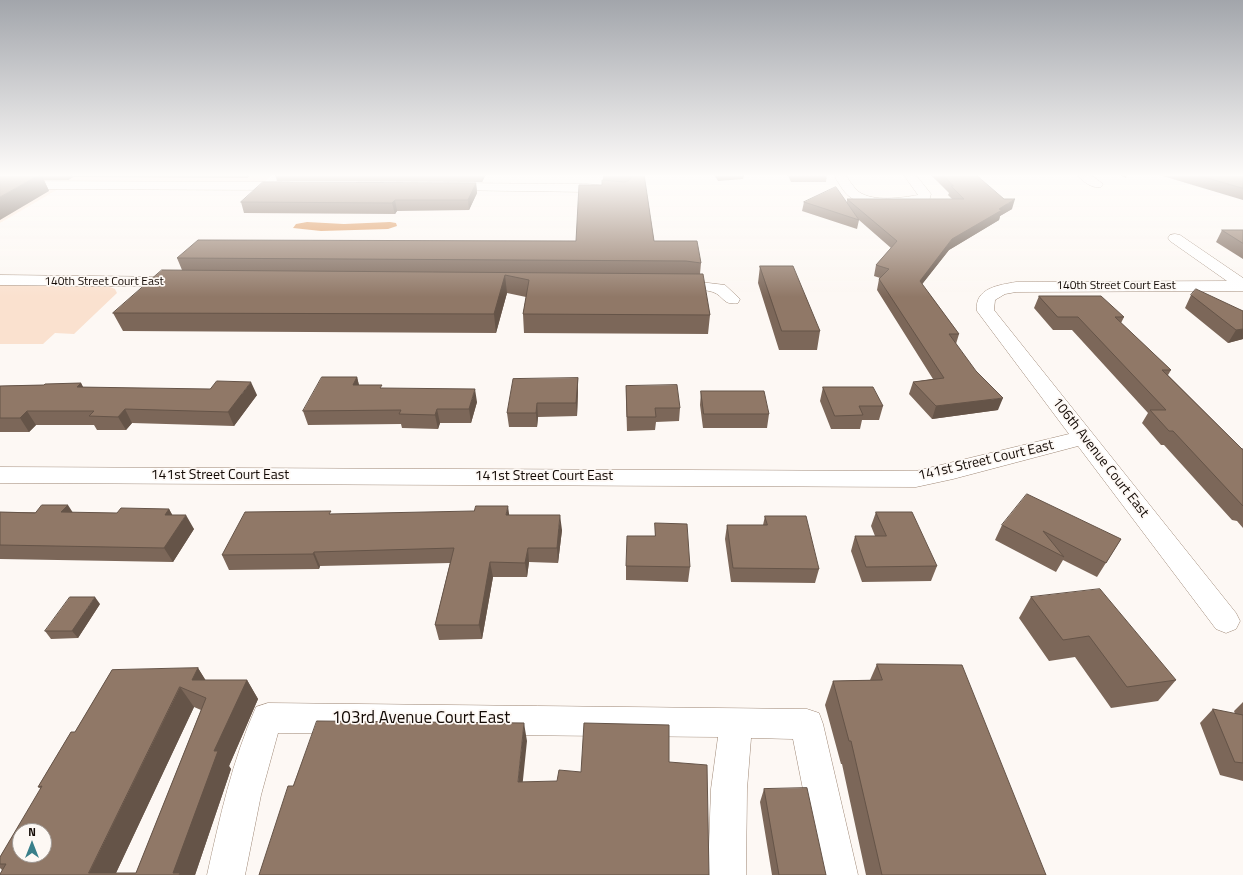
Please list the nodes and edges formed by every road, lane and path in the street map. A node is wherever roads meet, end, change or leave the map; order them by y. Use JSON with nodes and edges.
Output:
{"nodes":[{"id":1,"x":1175,"y":238,"type":"dead end"},
{"id":2,"x":0,"y":280,"type":"edge"},
{"id":3,"x":192,"y":282,"type":"edge"},
{"id":4,"x":661,"y":284,"type":"edge"},
{"id":5,"x":1243,"y":285,"type":"edge"},
{"id":6,"x":991,"y":294,"type":"joint"},
{"id":7,"x":732,"y":299,"type":"dead end"},
{"id":8,"x":1084,"y":437,"type":"junction"},
{"id":9,"x":0,"y":475,"type":"edge"},
{"id":10,"x":1226,"y":620,"type":"dead end"},
{"id":11,"x":736,"y":722,"type":"junction"},
{"id":12,"x":226,"y":875,"type":"edge"},
{"id":13,"x":727,"y":875,"type":"edge"},
{"id":14,"x":839,"y":875,"type":"edge"}],
"edges":[{"from":1,"to":5,"type":"street"},
{"from":2,"to":3,"type":"street","name":"140th Street Court East"},
{"from":4,"to":7,"type":"street"},
{"from":5,"to":6,"type":"street","name":"140th Street Court East"},
{"from":6,"to":8,"type":"street","name":"106th Avenue Court East"},
{"from":8,"to":9,"type":"street","name":"141st Street Court East"},
{"from":8,"to":10,"type":"street","name":"106th Avenue Court East"},
{"from":11,"to":12,"type":"street","name":"103rd Avenue Court East"},
{"from":11,"to":13,"type":"street"},
{"from":11,"to":14,"type":"street","name":"103rd Avenue Court East"}]}
